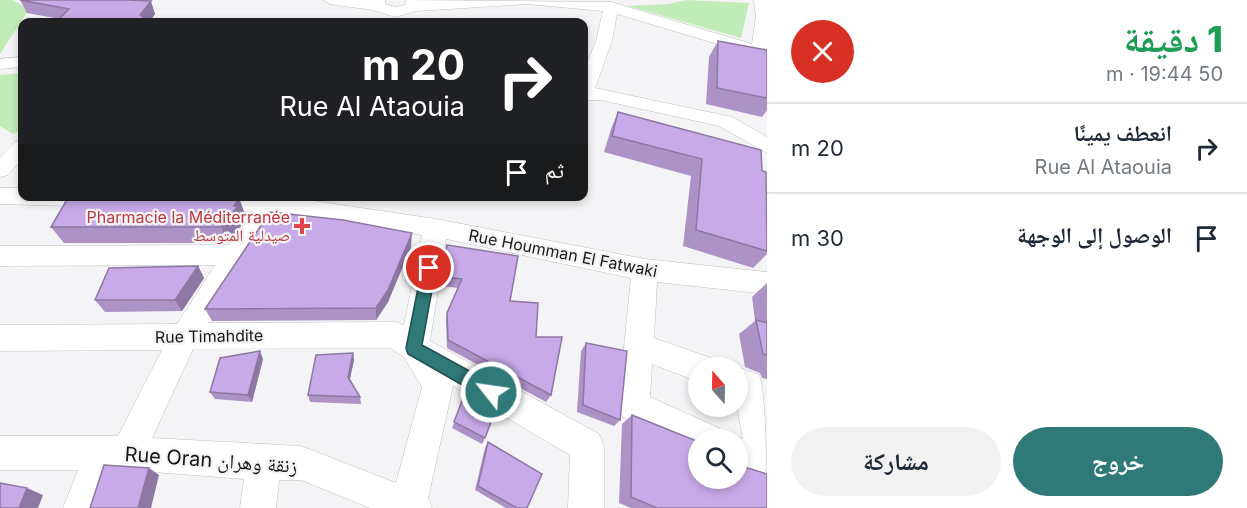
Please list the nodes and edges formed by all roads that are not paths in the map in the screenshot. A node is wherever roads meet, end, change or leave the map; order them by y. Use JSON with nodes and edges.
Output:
{"nodes":[{"id":1,"x":524,"y":0,"type":"edge"},
{"id":2,"x":531,"y":0,"type":"edge"},
{"id":3,"x":761,"y":0,"type":"edge"},
{"id":4,"x":333,"y":1,"type":"edge"},
{"id":5,"x":411,"y":6,"type":"edge"},
{"id":6,"x":611,"y":7,"type":"junction"},
{"id":7,"x":378,"y":9,"type":"edge"},
{"id":8,"x":355,"y":18,"type":"edge"},
{"id":9,"x":360,"y":18,"type":"edge"},
{"id":10,"x":766,"y":18,"type":"edge"},
{"id":11,"x":764,"y":53,"type":"edge"},
{"id":12,"x":18,"y":62,"type":"edge"},
{"id":13,"x":0,"y":64,"type":"edge"},
{"id":14,"x":588,"y":83,"type":"edge"},
{"id":15,"x":588,"y":93,"type":"edge"},
{"id":16,"x":767,"y":146,"type":"edge"},
{"id":17,"x":18,"y":151,"type":"edge"},
{"id":18,"x":0,"y":170,"type":"edge"},
{"id":19,"x":0,"y":196,"type":"edge"},
{"id":20,"x":18,"y":197,"type":"edge"},
{"id":21,"x":178,"y":202,"type":"edge"},
{"id":22,"x":273,"y":204,"type":"junction"},
{"id":23,"x":436,"y":228,"type":"junction"},
{"id":24,"x":236,"y":255,"type":"junction"},
{"id":25,"x":0,"y":256,"type":"edge"},
{"id":26,"x":645,"y":270,"type":"junction"},
{"id":27,"x":767,"y":283,"type":"edge"},
{"id":28,"x":184,"y":337,"type":"junction"},
{"id":29,"x":0,"y":339,"type":"edge"},
{"id":30,"x":640,"y":345,"type":"junction"},
{"id":31,"x":414,"y":348,"type":"junction"},
{"id":32,"x":688,"y":363,"type":"edge"},
{"id":33,"x":748,"y":385,"type":"edge"},
{"id":34,"x":688,"y":431,"type":"edge"},
{"id":35,"x":0,"y":453,"type":"edge"},
{"id":36,"x":114,"y":454,"type":"junction"},
{"id":37,"x":748,"y":458,"type":"edge"},
{"id":38,"x":263,"y":463,"type":"junction"},
{"id":39,"x":411,"y":507,"type":"edge"},
{"id":40,"x":81,"y":508,"type":"edge"},
{"id":41,"x":258,"y":508,"type":"edge"},
{"id":42,"x":586,"y":508,"type":"edge"}],
"edges":[{"from":1,"to":5,"type":"street"},
{"from":2,"to":6,"type":"street"},
{"from":3,"to":10,"type":"street"},
{"from":4,"to":7,"type":"street"},
{"from":4,"to":8,"type":"street"},
{"from":5,"to":7,"type":"street"},
{"from":6,"to":11,"type":"street"},
{"from":6,"to":14,"type":"street"},
{"from":7,"to":9,"type":"street"},
{"from":10,"to":11,"type":"street"},
{"from":12,"to":13,"type":"street"},
{"from":15,"to":16,"type":"street"},
{"from":17,"to":18,"type":"street"},
{"from":19,"to":20,"type":"street"},
{"from":21,"to":22,"type":"street","name":"Rue Houmman El Fatwaki"},
{"from":22,"to":23,"type":"street","name":"Rue Houmman El Fatwaki"},
{"from":22,"to":24,"type":"street"},
{"from":23,"to":26,"type":"street","name":"Rue Houmman El Fatwaki"},
{"from":23,"to":31,"type":"street"},
{"from":24,"to":25,"type":"street"},
{"from":24,"to":28,"type":"street"},
{"from":26,"to":27,"type":"street","name":"Rue Houmman El Fatwaki"},
{"from":26,"to":30,"type":"street"},
{"from":28,"to":29,"type":"street","name":"Rue Timahdite"},
{"from":28,"to":31,"type":"street","name":"Rue Timahdite"},
{"from":28,"to":36,"type":"street"},
{"from":30,"to":32,"type":"street"},
{"from":30,"to":34,"type":"street"},
{"from":31,"to":39,"type":"street"},
{"from":31,"to":42,"type":"street","name":"Rue Timahdite"},
{"from":33,"to":37,"type":"street"},
{"from":35,"to":36,"type":"street","name":"Rue Oran زنقة وهران"},
{"from":36,"to":38,"type":"street","name":"Rue Oran زنقة وهران"},
{"from":36,"to":40,"type":"street"},
{"from":38,"to":39,"type":"street","name":"Rue Oran زنقة وهران"},
{"from":38,"to":41,"type":"street"}]}
